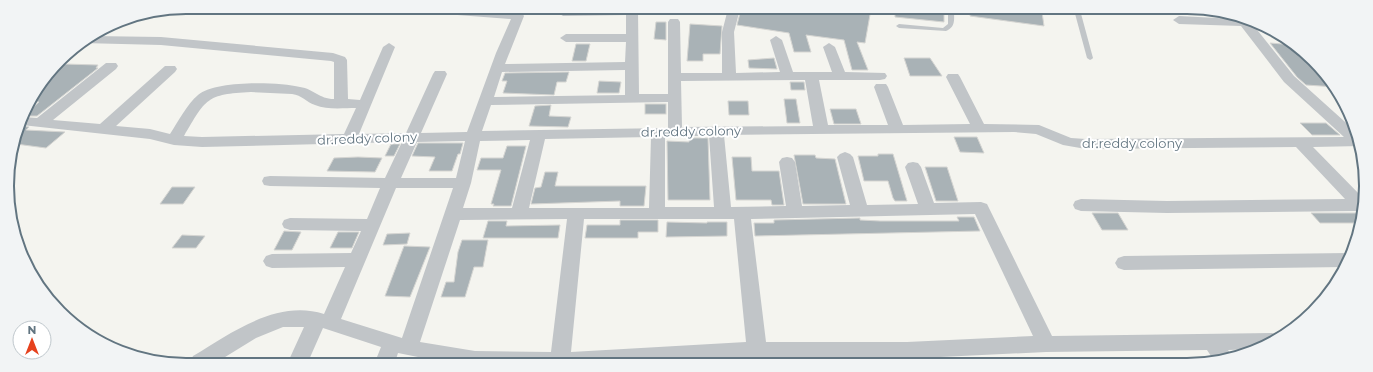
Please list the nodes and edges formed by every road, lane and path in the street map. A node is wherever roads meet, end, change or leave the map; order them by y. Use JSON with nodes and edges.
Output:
{"nodes":[{"id":1,"x":518,"y":14,"type":"edge"},
{"id":2,"x":632,"y":14,"type":"edge"},
{"id":3,"x":733,"y":14,"type":"edge"},
{"id":4,"x":951,"y":14,"type":"edge"},
{"id":5,"x":1078,"y":14,"type":"edge"},
{"id":6,"x":1179,"y":20,"type":"dead end"},
{"id":7,"x":674,"y":22,"type":"dead end"},
{"id":8,"x":1238,"y":22,"type":"edge"},
{"id":9,"x":899,"y":26,"type":"dead end"},
{"id":10,"x":1250,"y":26,"type":"edge"},
{"id":11,"x":566,"y":38,"type":"dead end"},
{"id":12,"x":633,"y":38,"type":"junction"},
{"id":13,"x":95,"y":40,"type":"edge"},
{"id":14,"x":776,"y":40,"type":"dead end"},
{"id":15,"x":389,"y":47,"type":"dead end"},
{"id":16,"x":830,"y":47,"type":"dead end"},
{"id":17,"x":1090,"y":58,"type":"dead end"},
{"id":18,"x":111,"y":66,"type":"dead end"},
{"id":19,"x":633,"y":66,"type":"junction"},
{"id":20,"x":497,"y":68,"type":"junction"},
{"id":21,"x":170,"y":69,"type":"dead end"},
{"id":22,"x":440,"y":74,"type":"dead end"},
{"id":23,"x":811,"y":75,"type":"junction"},
{"id":24,"x":729,"y":76,"type":"junction"},
{"id":25,"x":788,"y":76,"type":"junction"},
{"id":26,"x":840,"y":76,"type":"junction"},
{"id":27,"x":675,"y":77,"type":"junction"},
{"id":28,"x":953,"y":77,"type":"dead end"},
{"id":29,"x":632,"y":98,"type":"junction"},
{"id":30,"x":675,"y":98,"type":"junction"},
{"id":31,"x":486,"y":101,"type":"junction"},
{"id":32,"x":341,"y":103,"type":"junction"},
{"id":33,"x":365,"y":104,"type":"junction"},
{"id":34,"x":26,"y":121,"type":"edge"},
{"id":35,"x":40,"y":123,"type":"junction"},
{"id":36,"x":979,"y":128,"type":"junction"},
{"id":37,"x":104,"y":129,"type":"junction"},
{"id":38,"x":822,"y":129,"type":"junction"},
{"id":39,"x":898,"y":129,"type":"junction"},
{"id":40,"x":716,"y":131,"type":"junction"},
{"id":41,"x":658,"y":132,"type":"junction"},
{"id":42,"x":675,"y":132,"type":"junction"},
{"id":43,"x":539,"y":135,"type":"junction"},
{"id":44,"x":411,"y":136,"type":"junction"},
{"id":45,"x":1352,"y":136,"type":"edge"},
{"id":46,"x":473,"y":137,"type":"junction"},
{"id":47,"x":350,"y":138,"type":"junction"},
{"id":48,"x":174,"y":140,"type":"junction"},
{"id":49,"x":1353,"y":142,"type":"edge"},
{"id":50,"x":1302,"y":143,"type":"junction"},
{"id":51,"x":845,"y":157,"type":"dead end"},
{"id":52,"x":787,"y":162,"type":"dead end"},
{"id":53,"x":913,"y":167,"type":"dead end"},
{"id":54,"x":270,"y":181,"type":"dead end"},
{"id":55,"x":391,"y":182,"type":"junction"},
{"id":56,"x":463,"y":183,"type":"junction"},
{"id":57,"x":1358,"y":203,"type":"edge"},
{"id":58,"x":1081,"y":205,"type":"dead end"},
{"id":59,"x":1358,"y":206,"type":"edge"},
{"id":60,"x":928,"y":209,"type":"junction"},
{"id":61,"x":860,"y":210,"type":"junction"},
{"id":62,"x":795,"y":212,"type":"junction"},
{"id":63,"x":656,"y":213,"type":"junction"},
{"id":64,"x":723,"y":213,"type":"junction"},
{"id":65,"x":742,"y":213,"type":"junction"},
{"id":66,"x":453,"y":214,"type":"junction"},
{"id":67,"x":519,"y":214,"type":"junction"},
{"id":68,"x":576,"y":214,"type":"junction"},
{"id":69,"x":290,"y":224,"type":"dead end"},
{"id":70,"x":372,"y":225,"type":"junction"},
{"id":71,"x":358,"y":260,"type":"junction"},
{"id":72,"x":1342,"y":260,"type":"edge"},
{"id":73,"x":272,"y":261,"type":"dead end"},
{"id":74,"x":1124,"y":263,"type":"dead end"},
{"id":75,"x":324,"y":320,"type":"junction"},
{"id":76,"x":1260,"y":341,"type":"edge"},
{"id":77,"x":1213,"y":343,"type":"junction"},
{"id":78,"x":1046,"y":344,"type":"junction"},
{"id":79,"x":757,"y":350,"type":"junction"},
{"id":80,"x":395,"y":351,"type":"edge"},
{"id":81,"x":1221,"y":355,"type":"edge"},
{"id":82,"x":910,"y":356,"type":"edge"},
{"id":83,"x":795,"y":357,"type":"edge"},
{"id":84,"x":207,"y":358,"type":"edge"},
{"id":85,"x":300,"y":358,"type":"edge"},
{"id":86,"x":465,"y":358,"type":"edge"},
{"id":87,"x":560,"y":358,"type":"edge"},
{"id":88,"x":599,"y":358,"type":"edge"}],
"edges":[{"from":1,"to":20,"type":"street"},
{"from":2,"to":12,"type":"street"},
{"from":3,"to":24,"type":"street"},
{"from":4,"to":9,"type":"lane"},
{"from":5,"to":17,"type":"lane"},
{"from":6,"to":8,"type":"street"},
{"from":7,"to":27,"type":"street"},
{"from":10,"to":45,"type":"street"},
{"from":11,"to":12,"type":"street"},
{"from":12,"to":19,"type":"street"},
{"from":13,"to":32,"type":"street"},
{"from":14,"to":25,"type":"street"},
{"from":15,"to":33,"type":"street"},
{"from":16,"to":26,"type":"street"},
{"from":18,"to":35,"type":"street"},
{"from":19,"to":20,"type":"street"},
{"from":19,"to":29,"type":"street"},
{"from":20,"to":31,"type":"street"},
{"from":21,"to":37,"type":"street"},
{"from":22,"to":44,"type":"street"},
{"from":23,"to":25,"type":"street"},
{"from":23,"to":26,"type":"street"},
{"from":23,"to":38,"type":"street"},
{"from":24,"to":25,"type":"street"},
{"from":24,"to":27,"type":"street"},
{"from":26,"to":39,"type":"street"},
{"from":27,"to":30,"type":"street"},
{"from":28,"to":36,"type":"street"},
{"from":29,"to":30,"type":"street"},
{"from":29,"to":31,"type":"street"},
{"from":30,"to":42,"type":"street"},
{"from":31,"to":46,"type":"street"},
{"from":32,"to":33,"type":"street"},
{"from":32,"to":48,"type":"street"},
{"from":33,"to":47,"type":"street"},
{"from":34,"to":35,"type":"street","name":"dr.reddy colony"},
{"from":35,"to":37,"type":"street","name":"dr.reddy colony"},
{"from":36,"to":39,"type":"street","name":"dr.reddy colony"},
{"from":36,"to":50,"type":"street","name":"dr.reddy colony"},
{"from":37,"to":48,"type":"street","name":"dr.reddy colony"},
{"from":38,"to":39,"type":"street","name":"dr.reddy colony"},
{"from":38,"to":40,"type":"street","name":"dr.reddy colony"},
{"from":40,"to":42,"type":"street","name":"dr.reddy colony"},
{"from":40,"to":64,"type":"street"},
{"from":41,"to":42,"type":"street","name":"dr.reddy colony"},
{"from":41,"to":43,"type":"street","name":"dr.reddy colony"},
{"from":41,"to":63,"type":"street"},
{"from":43,"to":46,"type":"street","name":"dr.reddy colony"},
{"from":43,"to":67,"type":"street"},
{"from":44,"to":46,"type":"street","name":"dr.reddy colony"},
{"from":44,"to":47,"type":"street","name":"dr.reddy colony"},
{"from":44,"to":55,"type":"street"},
{"from":46,"to":56,"type":"street"},
{"from":47,"to":48,"type":"street","name":"dr.reddy colony"},
{"from":49,"to":50,"type":"street","name":"dr.reddy colony"},
{"from":50,"to":57,"type":"street"},
{"from":51,"to":61,"type":"street"},
{"from":52,"to":62,"type":"street"},
{"from":53,"to":60,"type":"street"},
{"from":54,"to":55,"type":"street"},
{"from":55,"to":56,"type":"street"},
{"from":55,"to":70,"type":"street"},
{"from":56,"to":66,"type":"street"},
{"from":58,"to":59,"type":"street"},
{"from":60,"to":61,"type":"street"},
{"from":60,"to":78,"type":"street"},
{"from":61,"to":62,"type":"street"},
{"from":62,"to":65,"type":"street"},
{"from":63,"to":64,"type":"street"},
{"from":63,"to":68,"type":"street"},
{"from":64,"to":65,"type":"street"},
{"from":65,"to":79,"type":"street"},
{"from":66,"to":67,"type":"street"},
{"from":66,"to":80,"type":"street"},
{"from":67,"to":68,"type":"street"},
{"from":68,"to":87,"type":"street"},
{"from":69,"to":70,"type":"street"},
{"from":70,"to":71,"type":"street"},
{"from":71,"to":73,"type":"street"},
{"from":71,"to":75,"type":"street"},
{"from":72,"to":74,"type":"street"},
{"from":75,"to":80,"type":"street"},
{"from":75,"to":84,"type":"street"},
{"from":75,"to":85,"type":"street"},
{"from":76,"to":77,"type":"street"},
{"from":77,"to":78,"type":"street"},
{"from":77,"to":81,"type":"street"},
{"from":78,"to":82,"type":"street"},
{"from":79,"to":83,"type":"street"},
{"from":79,"to":88,"type":"street"},
{"from":80,"to":86,"type":"street"},
{"from":82,"to":83,"type":"street"}]}
